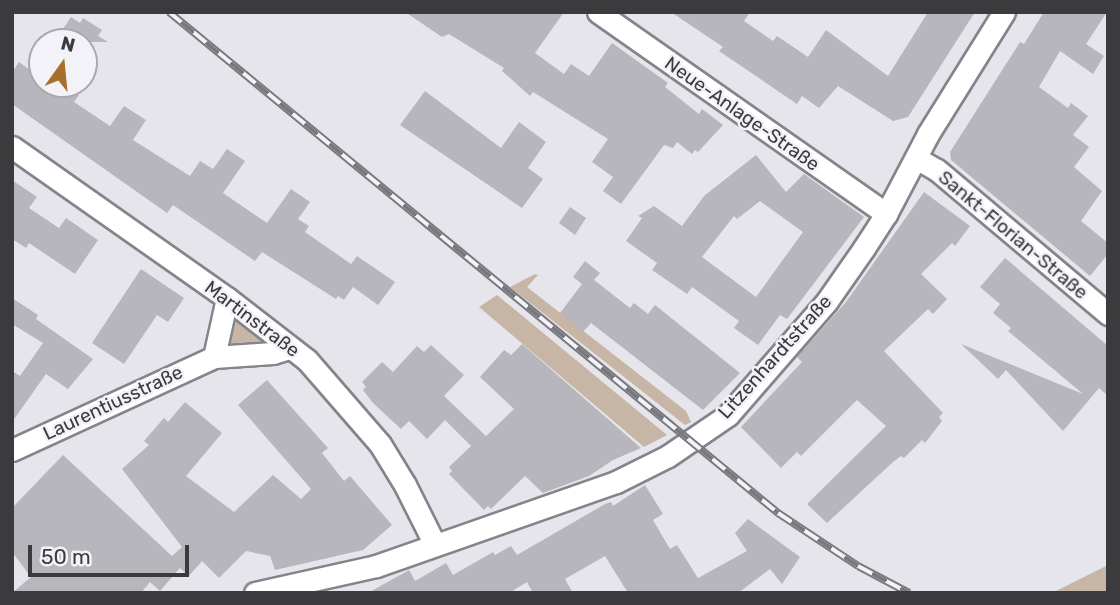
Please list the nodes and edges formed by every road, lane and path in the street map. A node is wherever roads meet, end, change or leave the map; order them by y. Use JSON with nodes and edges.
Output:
{"nodes":[{"id":1,"x":598,"y":12,"type":"edge"},
{"id":2,"x":1004,"y":12,"type":"edge"},
{"id":3,"x":12,"y":147,"type":"edge"},
{"id":4,"x":916,"y":158,"type":"junction"},
{"id":5,"x":886,"y":215,"type":"junction"},
{"id":6,"x":227,"y":298,"type":"junction"},
{"id":7,"x":1108,"y":314,"type":"edge"},
{"id":8,"x":289,"y":348,"type":"junction"},
{"id":9,"x":214,"y":357,"type":"junction"},
{"id":10,"x":12,"y":450,"type":"edge"},
{"id":11,"x":435,"y":545,"type":"junction"},
{"id":12,"x":256,"y":593,"type":"edge"}],
"edges":[{"from":1,"to":5,"type":"street","name":"Neue-Anlage-Straße"},
{"from":2,"to":4,"type":"street","name":"Litzenhardtstraße"},
{"from":3,"to":6,"type":"street","name":"Martinstraße"},
{"from":4,"to":5,"type":"street","name":"Litzenhardtstraße"},
{"from":4,"to":7,"type":"street","name":"Sankt-Florian-Straße"},
{"from":5,"to":11,"type":"street","name":"Litzenhardtstraße"},
{"from":6,"to":8,"type":"street","name":"Martinstraße"},
{"from":6,"to":9,"type":"street"},
{"from":8,"to":9,"type":"street","name":"Laurentiusstraße"},
{"from":8,"to":11,"type":"street","name":"Martinstraße"},
{"from":9,"to":10,"type":"street","name":"Laurentiusstraße"},
{"from":11,"to":12,"type":"street","name":"Litzenhardtstraße"}]}
